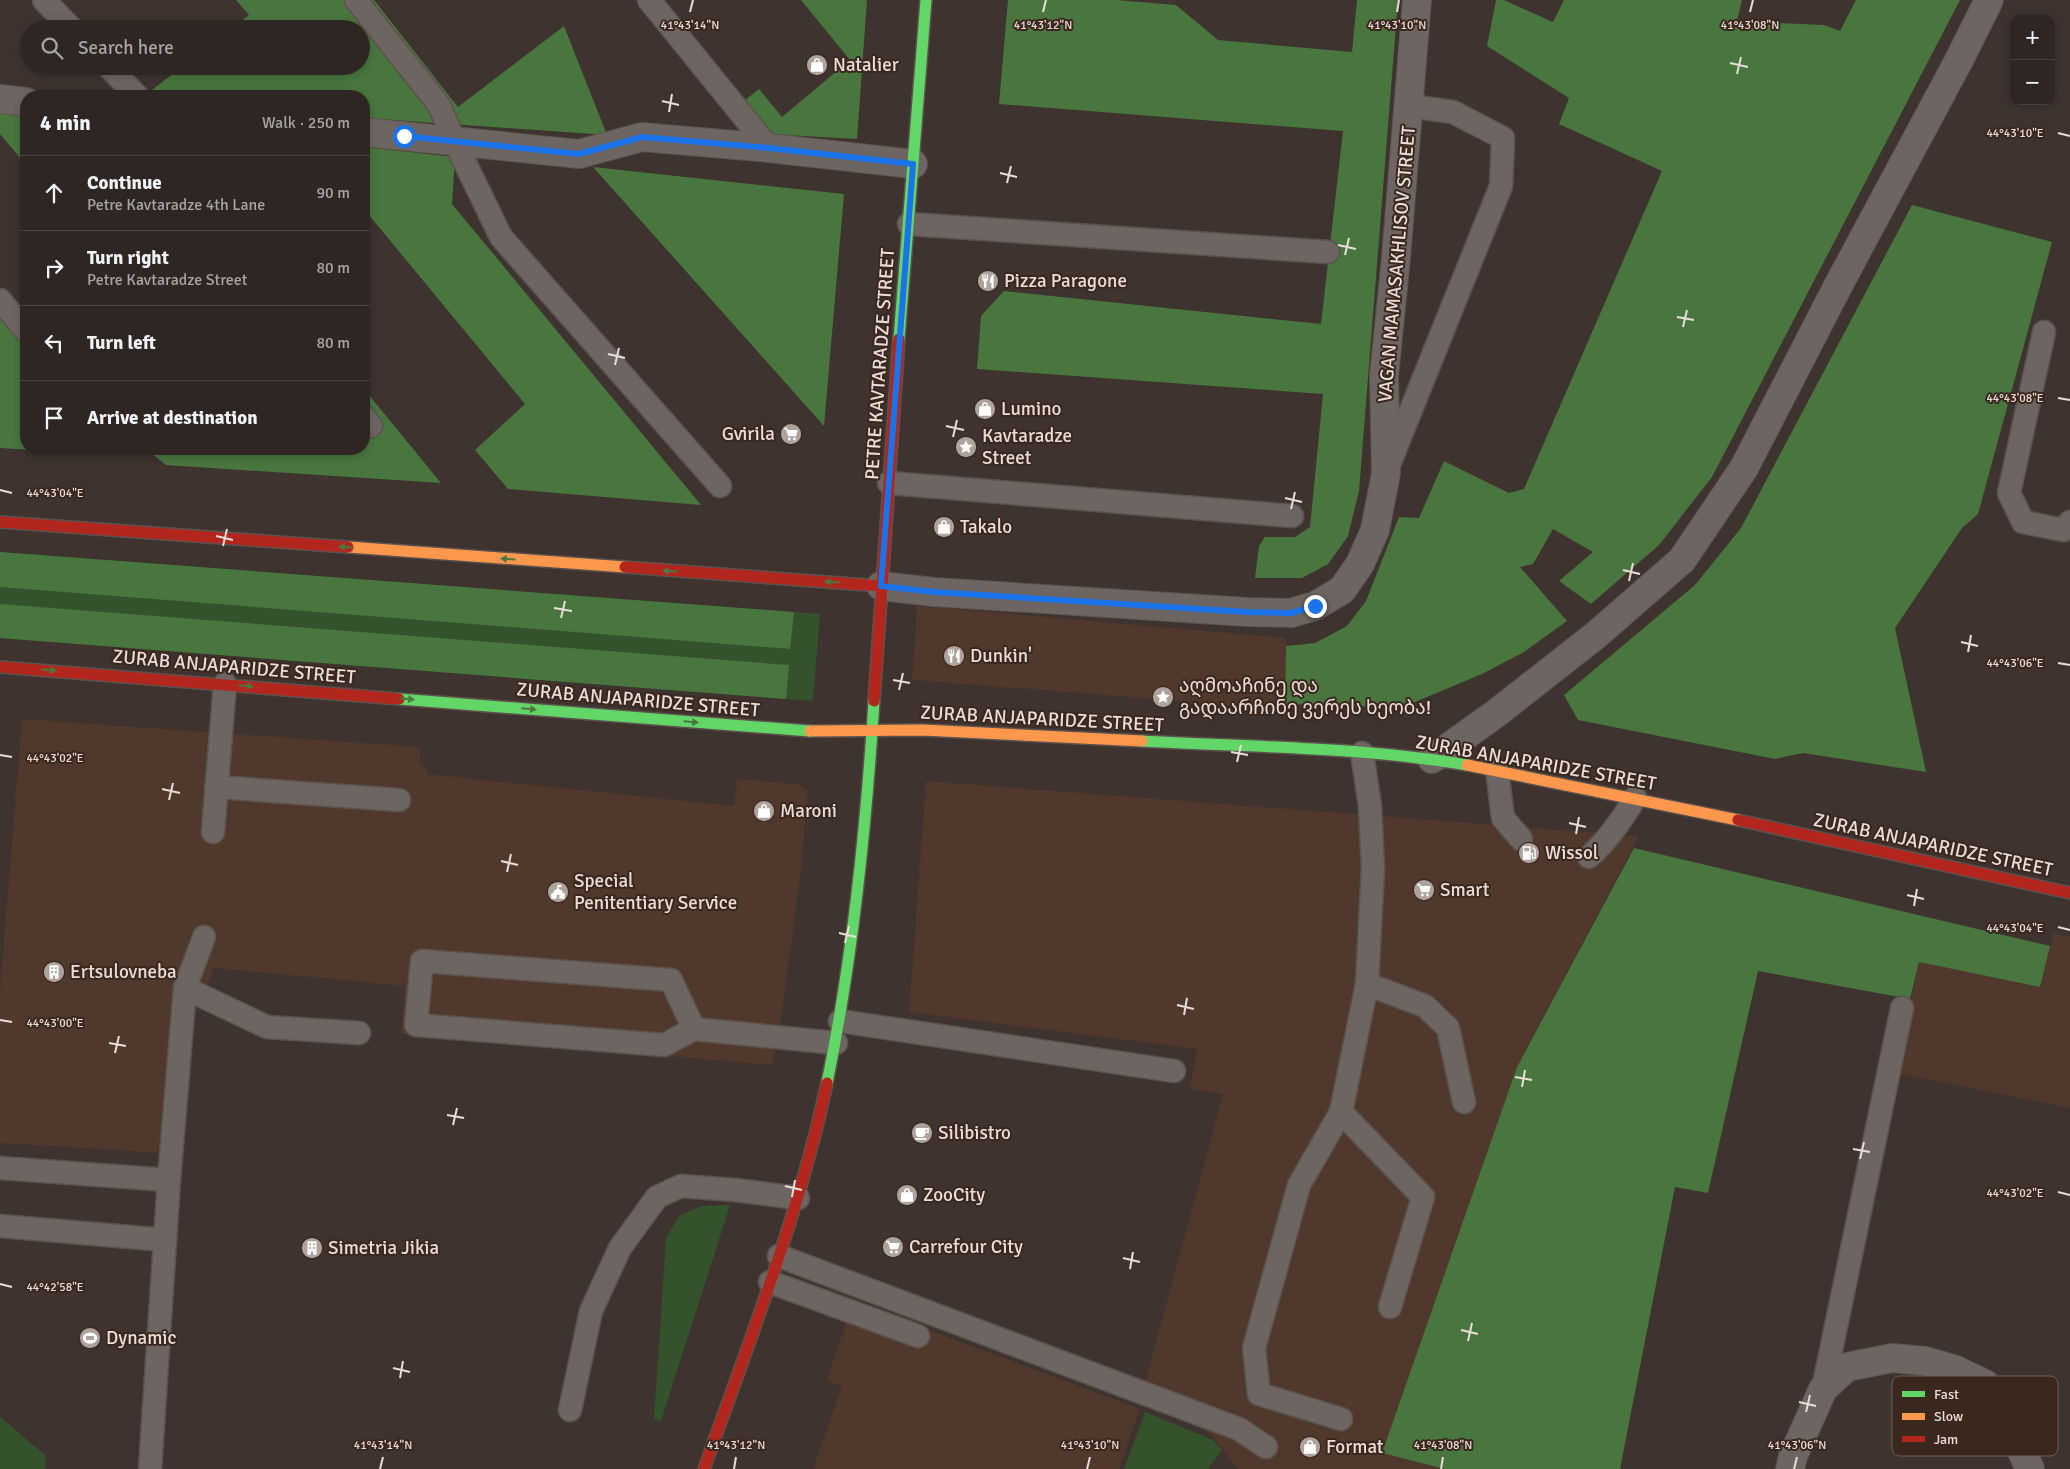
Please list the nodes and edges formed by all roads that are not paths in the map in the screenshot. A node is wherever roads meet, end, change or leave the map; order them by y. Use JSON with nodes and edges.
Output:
{"nodes":[{"id":1,"x":44,"y":0,"type":"edge"},
{"id":2,"x":356,"y":0,"type":"edge"},
{"id":3,"x":649,"y":0,"type":"edge"},
{"id":4,"x":926,"y":0,"type":"edge"},
{"id":5,"x":1417,"y":0,"type":"edge"},
{"id":6,"x":1989,"y":0,"type":"edge"},
{"id":7,"x":63,"y":20,"type":"edge"},
{"id":8,"x":117,"y":75,"type":"edge"},
{"id":9,"x":131,"y":90,"type":"edge"},
{"id":10,"x":0,"y":99,"type":"edge"},
{"id":11,"x":20,"y":101,"type":"edge"},
{"id":12,"x":1410,"y":106,"type":"junction"},
{"id":13,"x":370,"y":133,"type":"edge"},
{"id":14,"x":454,"y":140,"type":"junction"},
{"id":15,"x":769,"y":148,"type":"junction"},
{"id":16,"x":913,"y":164,"type":"junction"},
{"id":17,"x":909,"y":224,"type":"junction"},
{"id":18,"x":1328,"y":252,"type":"dead end"},
{"id":19,"x":0,"y":300,"type":"edge"},
{"id":20,"x":20,"y":324,"type":"edge"},
{"id":21,"x":2044,"y":332,"type":"dead end"},
{"id":22,"x":1386,"y":473,"type":"junction"},
{"id":23,"x":888,"y":483,"type":"junction"},
{"id":24,"x":720,"y":486,"type":"dead end"},
{"id":25,"x":1292,"y":516,"type":"dead end"},
{"id":26,"x":0,"y":522,"type":"edge"},
{"id":27,"x":2070,"y":522,"type":"edge"},
{"id":28,"x":881,"y":586,"type":"junction"},
{"id":29,"x":0,"y":666,"type":"edge"},
{"id":30,"x":225,"y":684,"type":"junction"},
{"id":31,"x":871,"y":730,"type":"junction"},
{"id":32,"x":1362,"y":753,"type":"junction"},
{"id":33,"x":1432,"y":759,"type":"junction"},
{"id":34,"x":1497,"y":770,"type":"junction"},
{"id":35,"x":216,"y":787,"type":"junction"},
{"id":36,"x":1635,"y":798,"type":"junction"},
{"id":37,"x":400,"y":800,"type":"dead end"},
{"id":38,"x":213,"y":832,"type":"dead end"},
{"id":39,"x":1521,"y":839,"type":"dead end"},
{"id":40,"x":1589,"y":857,"type":"dead end"},
{"id":41,"x":2070,"y":893,"type":"edge"},
{"id":42,"x":204,"y":937,"type":"dead end"},
{"id":43,"x":1367,"y":984,"type":"junction"},
{"id":44,"x":184,"y":988,"type":"junction"},
{"id":45,"x":1902,"y":1008,"type":"dead end"},
{"id":46,"x":840,"y":1021,"type":"junction"},
{"id":47,"x":694,"y":1029,"type":"junction"},
{"id":48,"x":360,"y":1033,"type":"dead end"},
{"id":49,"x":836,"y":1043,"type":"junction"},
{"id":50,"x":1174,"y":1071,"type":"dead end"},
{"id":51,"x":1464,"y":1102,"type":"dead end"},
{"id":52,"x":1341,"y":1112,"type":"junction"},
{"id":53,"x":0,"y":1168,"type":"edge"},
{"id":54,"x":169,"y":1180,"type":"junction"},
{"id":55,"x":798,"y":1198,"type":"junction"},
{"id":56,"x":0,"y":1226,"type":"edge"},
{"id":57,"x":165,"y":1240,"type":"junction"},
{"id":58,"x":779,"y":1256,"type":"junction"},
{"id":59,"x":770,"y":1282,"type":"junction"},
{"id":60,"x":1390,"y":1307,"type":"dead end"},
{"id":61,"x":918,"y":1336,"type":"dead end"},
{"id":62,"x":1968,"y":1376,"type":"edge"},
{"id":63,"x":1823,"y":1389,"type":"junction"},
{"id":64,"x":570,"y":1410,"type":"dead end"},
{"id":65,"x":1341,"y":1419,"type":"dead end"},
{"id":66,"x":1266,"y":1447,"type":"dead end"},
{"id":67,"x":2024,"y":1456,"type":"edge"},
{"id":68,"x":150,"y":1469,"type":"edge"},
{"id":69,"x":704,"y":1469,"type":"edge"},
{"id":70,"x":1790,"y":1469,"type":"edge"},
{"id":71,"x":2030,"y":1469,"type":"edge"}],
"edges":[{"from":1,"to":7,"type":"lane"},
{"from":2,"to":14,"type":"lane"},
{"from":3,"to":15,"type":"lane"},
{"from":4,"to":16,"type":"main road","name":"PETRE KAVTARADZE STREET"},
{"from":5,"to":12,"type":"street","name":"VAGAN MAMASAKHLISOV STREET"},
{"from":6,"to":33,"type":"street"},
{"from":8,"to":9,"type":"lane"},
{"from":10,"to":11,"type":"street"},
{"from":12,"to":22,"type":"street","name":"VAGAN MAMASAKHLISOV STREET"},
{"from":12,"to":22,"type":"lane"},
{"from":13,"to":14,"type":"street"},
{"from":14,"to":15,"type":"street"},
{"from":14,"to":24,"type":"lane"},
{"from":15,"to":16,"type":"street"},
{"from":16,"to":17,"type":"main road","name":"PETRE KAVTARADZE STREET"},
{"from":17,"to":18,"type":"lane"},
{"from":17,"to":23,"type":"main road","name":"PETRE KAVTARADZE STREET"},
{"from":19,"to":20,"type":"lane"},
{"from":21,"to":27,"type":"lane"},
{"from":22,"to":28,"type":"street","name":"VAGAN MAMASAKHLISOV STREET"},
{"from":23,"to":25,"type":"lane"},
{"from":23,"to":28,"type":"main road","name":"PETRE KAVTARADZE STREET"},
{"from":28,"to":26,"type":"main road","one_way":true},
{"from":28,"to":31,"type":"main road","name":"PETRE KAVTARADZE STREET"},
{"from":29,"to":30,"type":"main road","name":"ZURAB ANJAPARIDZE STREET","one_way":true},
{"from":30,"to":31,"type":"main road","name":"ZURAB ANJAPARIDZE STREET","one_way":true},
{"from":30,"to":35,"type":"lane"},
{"from":31,"to":32,"type":"main road","name":"ZURAB ANJAPARIDZE STREET"},
{"from":31,"to":46,"type":"main road","name":"PETRE KAVTARADZE STREET"},
{"from":32,"to":33,"type":"main road","name":"ZURAB ANJAPARIDZE STREET"},
{"from":32,"to":43,"type":"lane"},
{"from":33,"to":34,"type":"main road","name":"ZURAB ANJAPARIDZE STREET"},
{"from":34,"to":36,"type":"main road","name":"ZURAB ANJAPARIDZE STREET"},
{"from":34,"to":39,"type":"lane"},
{"from":35,"to":37,"type":"lane"},
{"from":35,"to":38,"type":"lane"},
{"from":36,"to":40,"type":"lane"},
{"from":36,"to":41,"type":"main road","name":"ZURAB ANJAPARIDZE STREET"},
{"from":42,"to":44,"type":"lane"},
{"from":43,"to":51,"type":"lane"},
{"from":43,"to":52,"type":"lane"},
{"from":44,"to":48,"type":"lane"},
{"from":44,"to":54,"type":"lane"},
{"from":45,"to":63,"type":"lane"},
{"from":46,"to":49,"type":"main road","name":"PETRE KAVTARADZE STREET"},
{"from":46,"to":50,"type":"lane"},
{"from":47,"to":47,"type":"lane"},
{"from":47,"to":49,"type":"lane"},
{"from":49,"to":55,"type":"main road","name":"PETRE KAVTARADZE STREET"},
{"from":52,"to":60,"type":"lane"},
{"from":52,"to":65,"type":"lane"},
{"from":53,"to":54,"type":"lane"},
{"from":54,"to":57,"type":"lane"},
{"from":55,"to":58,"type":"main road","name":"PETRE KAVTARADZE STREET"},
{"from":55,"to":64,"type":"lane"},
{"from":56,"to":57,"type":"lane"},
{"from":57,"to":68,"type":"lane"},
{"from":58,"to":59,"type":"main road","name":"PETRE KAVTARADZE STREET"},
{"from":58,"to":66,"type":"lane"},
{"from":59,"to":61,"type":"lane"},
{"from":59,"to":69,"type":"main road","name":"PETRE KAVTARADZE STREET"},
{"from":62,"to":63,"type":"street"},
{"from":63,"to":70,"type":"street"},
{"from":67,"to":71,"type":"street"}]}
